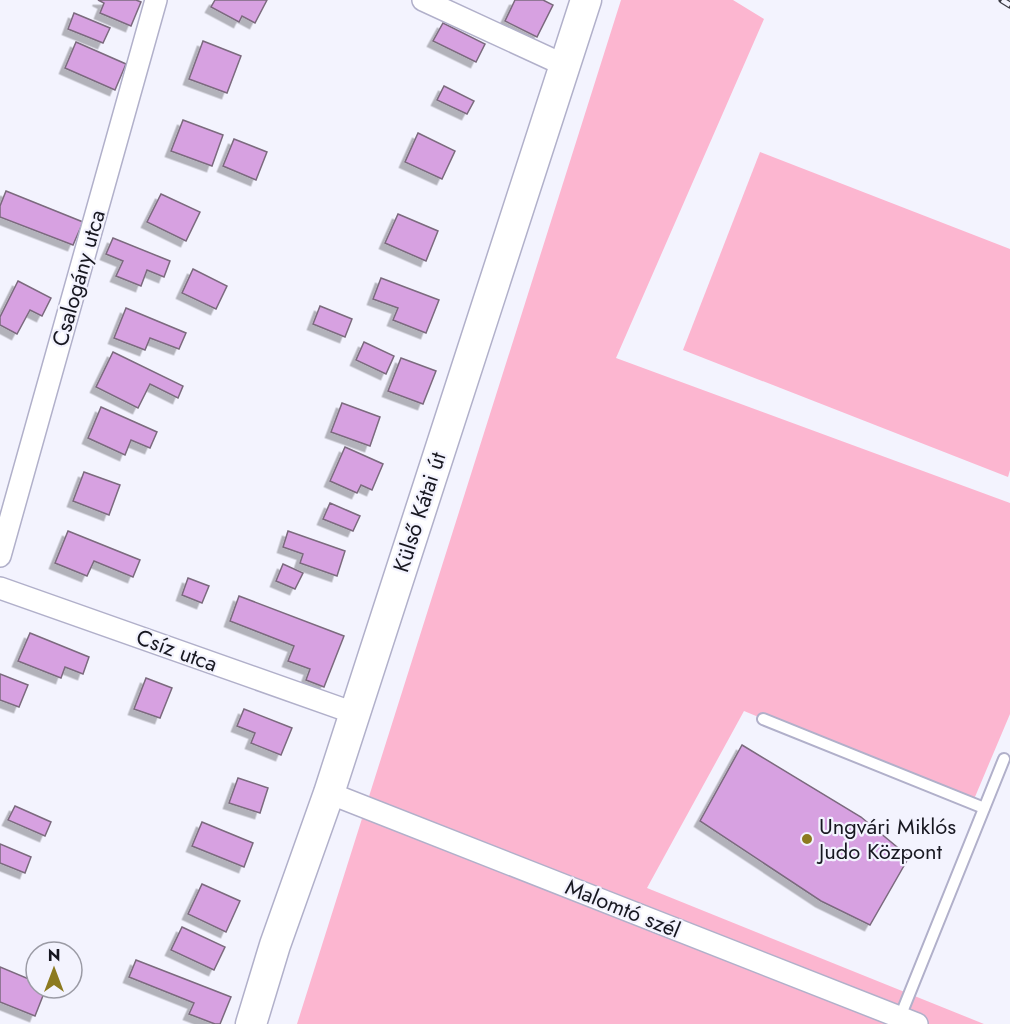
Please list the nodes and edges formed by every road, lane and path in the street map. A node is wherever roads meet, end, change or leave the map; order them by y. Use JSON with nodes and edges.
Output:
{"nodes":[{"id":1,"x":156,"y":0,"type":"edge"},
{"id":2,"x":423,"y":0,"type":"edge"},
{"id":3,"x":586,"y":0,"type":"edge"},
{"id":4,"x":564,"y":65,"type":"junction"},
{"id":5,"x":2,"y":542,"type":"edge"},
{"id":6,"x":0,"y":588,"type":"edge"},
{"id":7,"x":354,"y":713,"type":"junction"},
{"id":8,"x":764,"y":719,"type":"dead end"},
{"id":9,"x":1004,"y":759,"type":"dead end"},
{"id":10,"x":328,"y":793,"type":"junction"},
{"id":11,"x":984,"y":808,"type":"junction"},
{"id":12,"x":908,"y":1021,"type":"edge"},
{"id":13,"x":250,"y":1024,"type":"edge"}],
"edges":[{"from":1,"to":5,"type":"street","name":"Csalogány utca"},
{"from":2,"to":4,"type":"street"},
{"from":3,"to":4,"type":"main road","name":"Külső Kátai út"},
{"from":4,"to":7,"type":"main road","name":"Külső Kátai út"},
{"from":6,"to":7,"type":"street","name":"Csíz utca"},
{"from":7,"to":10,"type":"main road","name":"Külső Kátai út"},
{"from":8,"to":11,"type":"lane"},
{"from":9,"to":11,"type":"lane"},
{"from":10,"to":12,"type":"street","name":"Malomtó szél"},
{"from":10,"to":13,"type":"main road","name":"Külső Kátai út"},
{"from":11,"to":12,"type":"lane"}]}
